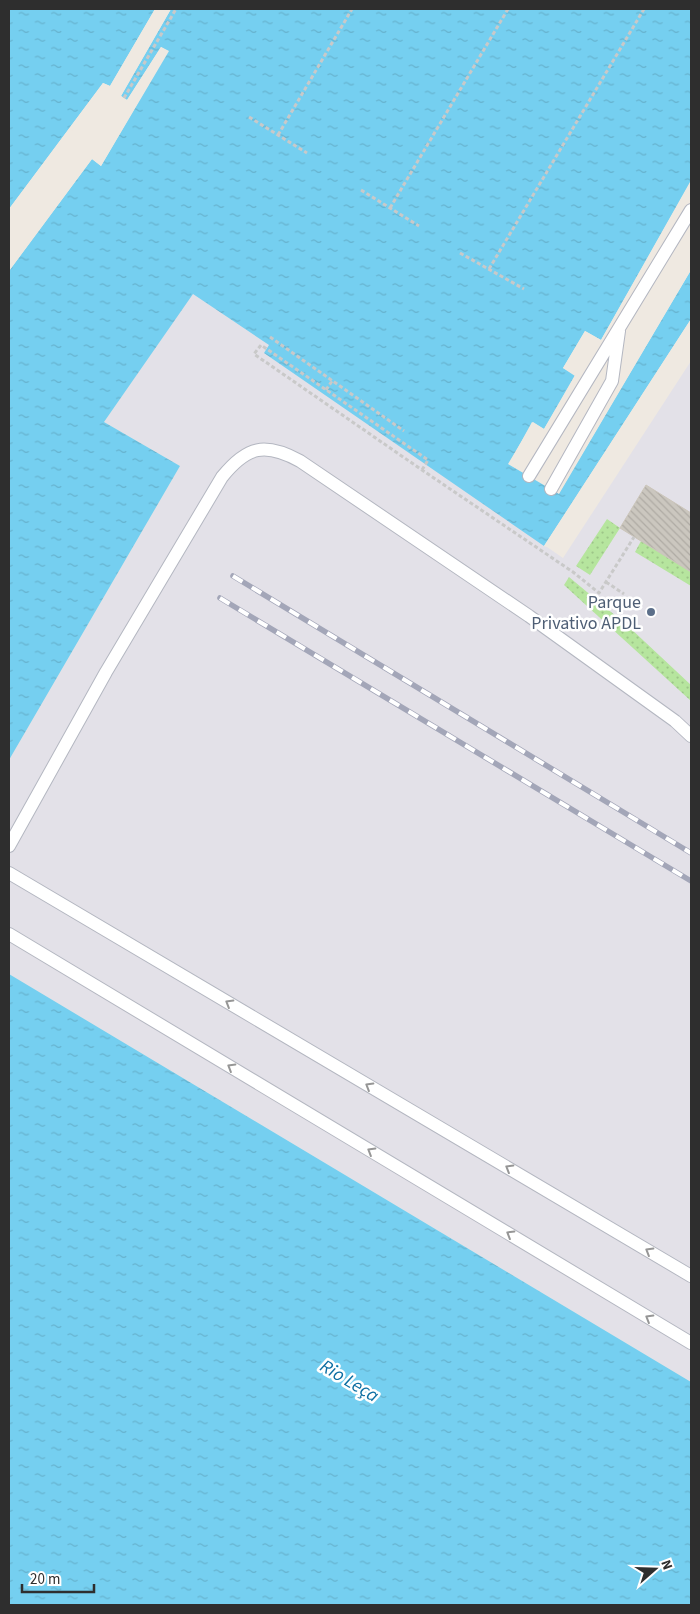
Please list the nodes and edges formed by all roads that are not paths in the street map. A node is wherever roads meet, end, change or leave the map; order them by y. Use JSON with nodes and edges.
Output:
{"nodes":[{"id":1,"x":691,"y":210,"type":"edge"},
{"id":2,"x":620,"y":326,"type":"junction"},
{"id":3,"x":530,"y":476,"type":"dead end"},
{"id":4,"x":551,"y":489,"type":"dead end"},
{"id":5,"x":691,"y":736,"type":"edge"},
{"id":6,"x":9,"y":846,"type":"edge"},
{"id":7,"x":9,"y":873,"type":"edge"},
{"id":8,"x":9,"y":934,"type":"edge"},
{"id":9,"x":691,"y":1276,"type":"edge"},
{"id":10,"x":691,"y":1343,"type":"edge"}],
"edges":[{"from":1,"to":2,"type":"lane"},
{"from":2,"to":3,"type":"lane"},
{"from":2,"to":4,"type":"lane"},
{"from":5,"to":6,"type":"lane"},
{"from":9,"to":7,"type":"lane","one_way":true},
{"from":10,"to":8,"type":"lane","one_way":true}]}
